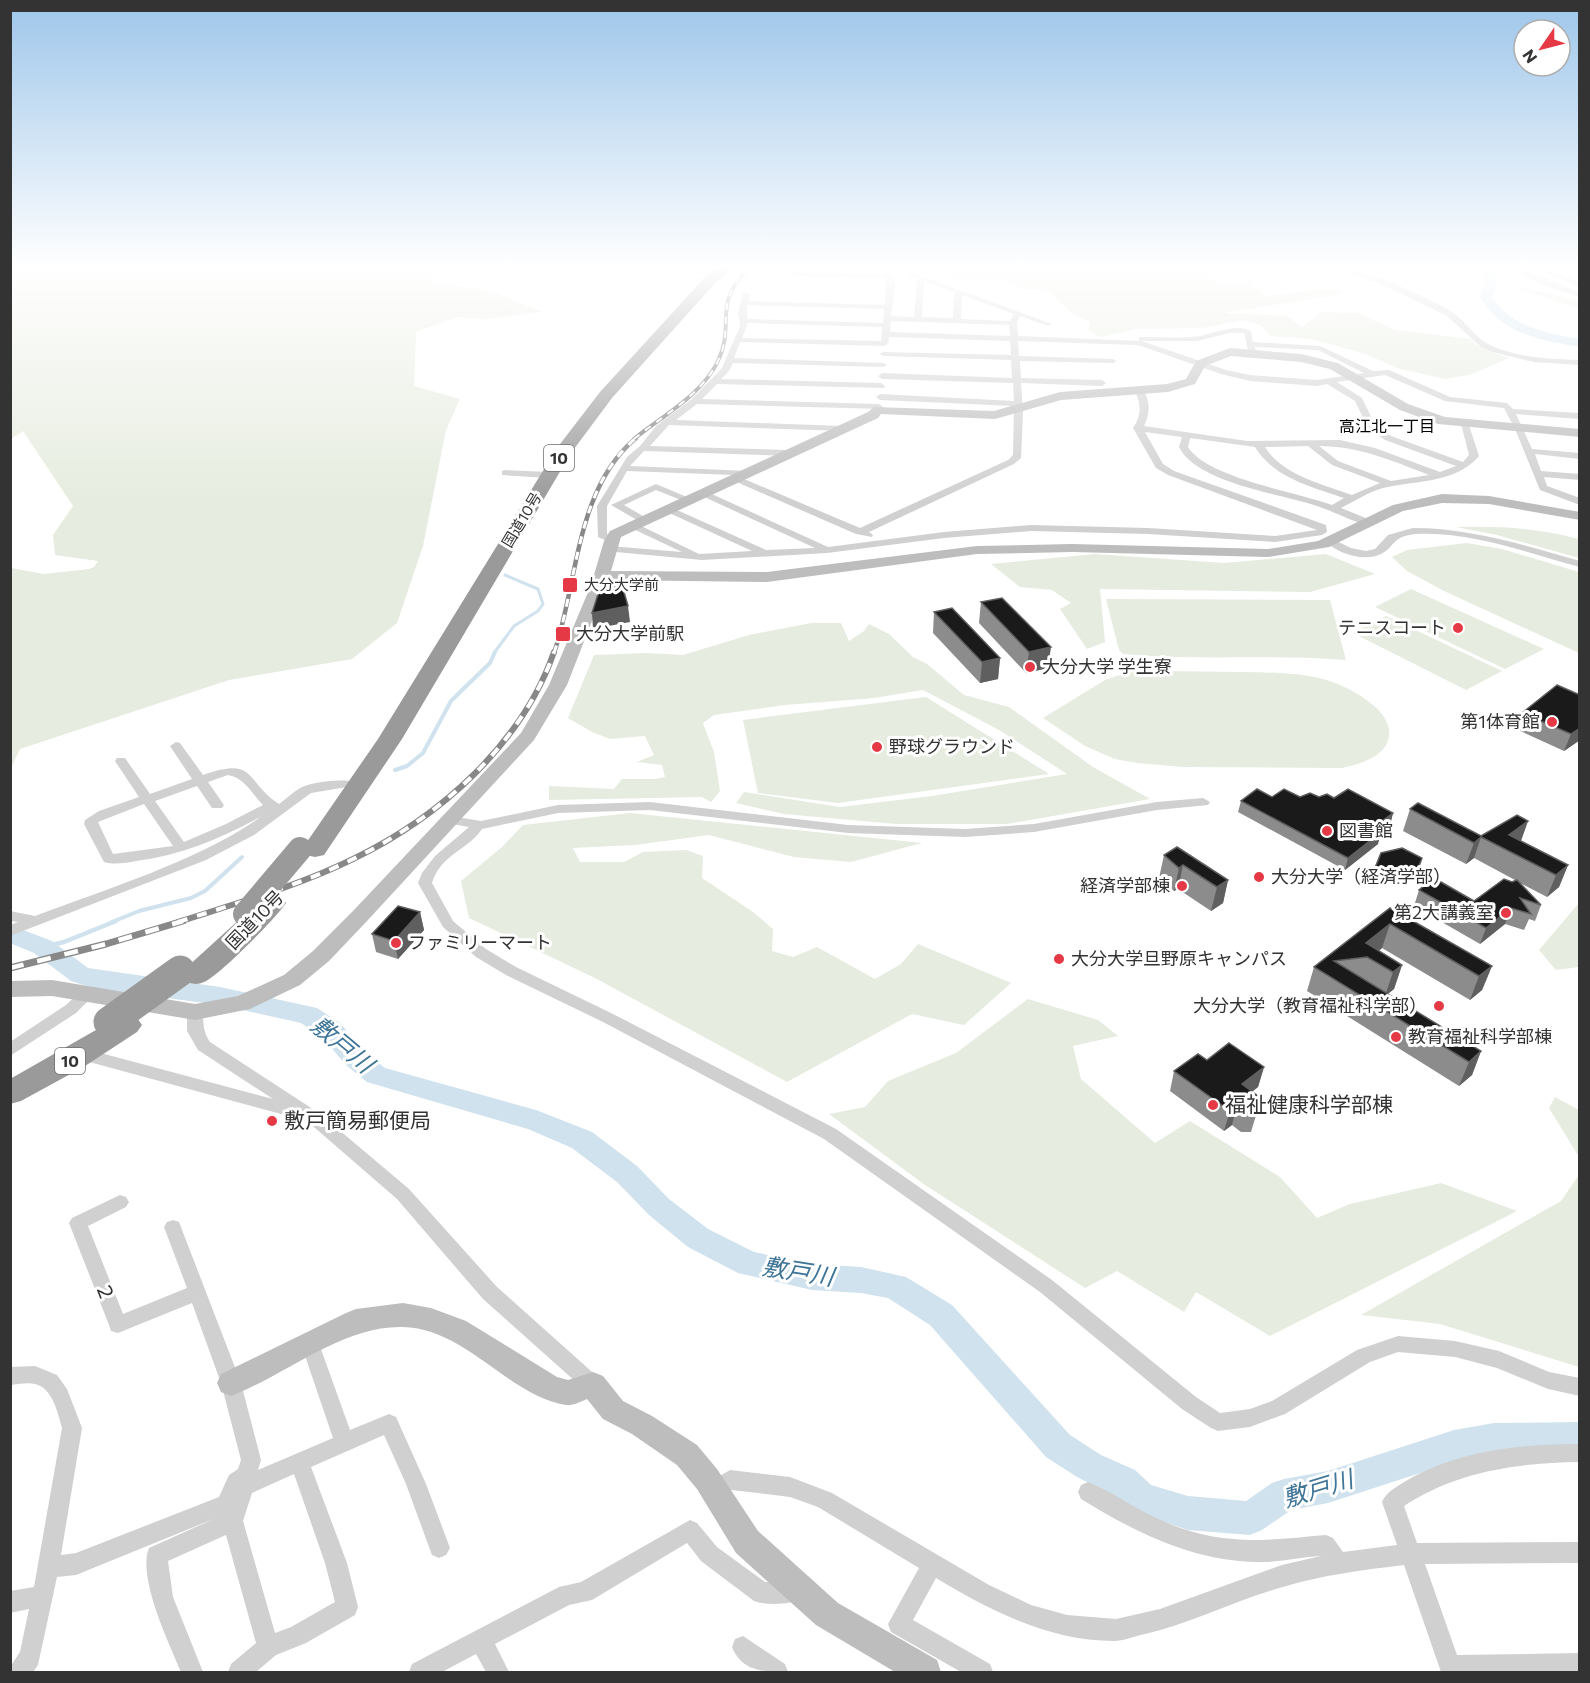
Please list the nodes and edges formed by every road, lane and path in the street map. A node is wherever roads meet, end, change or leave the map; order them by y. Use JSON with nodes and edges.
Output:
{"nodes":[{"id":1,"x":651,"y":347,"type":"edge"},
{"id":2,"x":735,"y":347,"type":"edge"},
{"id":3,"x":884,"y":347,"type":"edge"},
{"id":4,"x":1015,"y":347,"type":"edge"},
{"id":5,"x":1149,"y":347,"type":"edge"},
{"id":6,"x":1488,"y":347,"type":"edge"},
{"id":7,"x":1251,"y":349,"type":"junction"},
{"id":8,"x":883,"y":354,"type":"junction"},
{"id":9,"x":1016,"y":358,"type":"junction"},
{"id":10,"x":730,"y":360,"type":"junction"},
{"id":11,"x":1113,"y":361,"type":"dead end"},
{"id":12,"x":1580,"y":363,"type":"edge"},
{"id":13,"x":1200,"y":364,"type":"junction"},
{"id":14,"x":883,"y":365,"type":"junction"},
{"id":15,"x":1372,"y":374,"type":"junction"},
{"id":16,"x":882,"y":376,"type":"junction"},
{"id":17,"x":1353,"y":377,"type":"junction"},
{"id":18,"x":1017,"y":380,"type":"junction"},
{"id":19,"x":714,"y":381,"type":"junction"},
{"id":20,"x":1330,"y":382,"type":"junction"},
{"id":21,"x":1102,"y":383,"type":"dead end"},
{"id":22,"x":881,"y":386,"type":"junction"},
{"id":23,"x":1139,"y":391,"type":"junction"},
{"id":24,"x":695,"y":401,"type":"junction"},
{"id":25,"x":879,"y":405,"type":"junction"},
{"id":26,"x":1019,"y":406,"type":"junction"},
{"id":27,"x":1510,"y":411,"type":"junction"},
{"id":28,"x":1580,"y":416,"type":"edge"},
{"id":29,"x":667,"y":422,"type":"junction"},
{"id":30,"x":1465,"y":424,"type":"junction"},
{"id":31,"x":1138,"y":428,"type":"junction"},
{"id":32,"x":842,"y":429,"type":"junction"},
{"id":33,"x":1520,"y":429,"type":"junction"},
{"id":34,"x":1580,"y":434,"type":"edge"},
{"id":35,"x":1187,"y":435,"type":"junction"},
{"id":36,"x":1310,"y":443,"type":"junction"},
{"id":37,"x":1259,"y":445,"type":"junction"},
{"id":38,"x":644,"y":447,"type":"junction"},
{"id":39,"x":1528,"y":452,"type":"junction"},
{"id":40,"x":790,"y":453,"type":"junction"},
{"id":41,"x":1580,"y":456,"type":"edge"},
{"id":42,"x":1463,"y":465,"type":"junction"},
{"id":43,"x":629,"y":469,"type":"dead end"},
{"id":44,"x":505,"y":472,"type":"dead end"},
{"id":45,"x":1537,"y":474,"type":"junction"},
{"id":46,"x":1439,"y":475,"type":"junction"},
{"id":47,"x":549,"y":476,"type":"junction"},
{"id":48,"x":741,"y":476,"type":"junction"},
{"id":49,"x":1580,"y":477,"type":"edge"},
{"id":50,"x":1391,"y":484,"type":"junction"},
{"id":51,"x":703,"y":493,"type":"junction"},
{"id":52,"x":1352,"y":498,"type":"junction"},
{"id":53,"x":689,"y":500,"type":"junction"},
{"id":54,"x":1580,"y":502,"type":"edge"},
{"id":55,"x":1333,"y":508,"type":"junction"},
{"id":56,"x":668,"y":509,"type":"junction"},
{"id":57,"x":1580,"y":516,"type":"edge"},
{"id":58,"x":639,"y":523,"type":"junction"},
{"id":59,"x":1369,"y":523,"type":"junction"},
{"id":60,"x":860,"y":532,"type":"junction"},
{"id":61,"x":1330,"y":541,"type":"junction"},
{"id":62,"x":885,"y":543,"type":"junction"},
{"id":63,"x":610,"y":544,"type":"junction"},
{"id":64,"x":826,"y":550,"type":"junction"},
{"id":65,"x":764,"y":554,"type":"junction"},
{"id":66,"x":702,"y":558,"type":"junction"},
{"id":67,"x":1580,"y":564,"type":"edge"},
{"id":68,"x":602,"y":575,"type":"junction"},
{"id":69,"x":176,"y":746,"type":"dead end"},
{"id":70,"x":121,"y":761,"type":"dead end"},
{"id":71,"x":199,"y":779,"type":"junction"},
{"id":72,"x":353,"y":785,"type":"junction"},
{"id":73,"x":146,"y":798,"type":"junction"},
{"id":74,"x":1203,"y":802,"type":"dead end"},
{"id":75,"x":218,"y":805,"type":"dead end"},
{"id":76,"x":274,"y":808,"type":"junction"},
{"id":77,"x":451,"y":820,"type":"junction"},
{"id":78,"x":477,"y":825,"type":"junction"},
{"id":79,"x":181,"y":849,"type":"junction"},
{"id":80,"x":308,"y":849,"type":"junction"},
{"id":81,"x":10,"y":916,"type":"edge"},
{"id":82,"x":30,"y":923,"type":"junction"},
{"id":83,"x":10,"y":931,"type":"edge"},
{"id":84,"x":188,"y":973,"type":"junction"},
{"id":85,"x":10,"y":988,"type":"edge"},
{"id":86,"x":87,"y":994,"type":"junction"},
{"id":87,"x":195,"y":1012,"type":"junction"},
{"id":88,"x":118,"y":1023,"type":"junction"},
{"id":89,"x":10,"y":1050,"type":"edge"},
{"id":90,"x":82,"y":1054,"type":"junction"},
{"id":91,"x":10,"y":1078,"type":"edge"},
{"id":92,"x":10,"y":1093,"type":"edge"},
{"id":93,"x":313,"y":1117,"type":"junction"},
{"id":94,"x":120,"y":1202,"type":"dead end"},
{"id":95,"x":173,"y":1227,"type":"dead end"},
{"id":96,"x":197,"y":1292,"type":"junction"},
{"id":97,"x":310,"y":1344,"type":"junction"},
{"id":98,"x":10,"y":1376,"type":"edge"},
{"id":99,"x":231,"y":1383,"type":"junction"},
{"id":100,"x":593,"y":1385,"type":"junction"},
{"id":101,"x":1580,"y":1387,"type":"edge"},
{"id":102,"x":344,"y":1442,"type":"junction"},
{"id":103,"x":1580,"y":1453,"type":"edge"},
{"id":104,"x":299,"y":1461,"type":"junction"},
{"id":105,"x":246,"y":1480,"type":"junction"},
{"id":106,"x":713,"y":1491,"type":"junction"},
{"id":107,"x":1088,"y":1492,"type":"dead end"},
{"id":108,"x":233,"y":1521,"type":"junction"},
{"id":109,"x":439,"y":1548,"type":"dead end"},
{"id":110,"x":1580,"y":1552,"type":"edge"},
{"id":111,"x":1410,"y":1554,"type":"junction"},
{"id":112,"x":933,"y":1563,"type":"junction"},
{"id":113,"x":1338,"y":1563,"type":"junction"},
{"id":114,"x":48,"y":1567,"type":"junction"},
{"id":115,"x":801,"y":1591,"type":"junction"},
{"id":116,"x":43,"y":1596,"type":"junction"},
{"id":117,"x":10,"y":1602,"type":"edge"},
{"id":118,"x":480,"y":1640,"type":"junction"},
{"id":119,"x":268,"y":1647,"type":"junction"},
{"id":120,"x":743,"y":1647,"type":"dead end"},
{"id":121,"x":1580,"y":1664,"type":"edge"},
{"id":122,"x":1451,"y":1669,"type":"edge"},
{"id":123,"x":20,"y":1672,"type":"edge"},
{"id":124,"x":192,"y":1672,"type":"edge"},
{"id":125,"x":239,"y":1672,"type":"edge"},
{"id":126,"x":420,"y":1672,"type":"edge"},
{"id":127,"x":498,"y":1672,"type":"edge"},
{"id":128,"x":777,"y":1672,"type":"edge"},
{"id":129,"x":925,"y":1672,"type":"edge"},
{"id":130,"x":982,"y":1672,"type":"edge"}],
"edges":[{"from":1,"to":47,"type":"highway","name":"国道10号","number":"10"},
{"from":2,"to":10,"type":"street"},
{"from":3,"to":8,"type":"street"},
{"from":4,"to":9,"type":"street"},
{"from":5,"to":13,"type":"street"},
{"from":6,"to":12,"type":"street"},
{"from":7,"to":13,"type":"street"},
{"from":7,"to":15,"type":"street"},
{"from":7,"to":17,"type":"street"},
{"from":8,"to":9,"type":"street"},
{"from":8,"to":14,"type":"street"},
{"from":9,"to":11,"type":"street"},
{"from":9,"to":18,"type":"street"},
{"from":10,"to":14,"type":"street"},
{"from":10,"to":19,"type":"street"},
{"from":13,"to":20,"type":"street"},
{"from":13,"to":23,"type":"street"},
{"from":14,"to":16,"type":"street"},
{"from":15,"to":17,"type":"street"},
{"from":15,"to":27,"type":"street"},
{"from":16,"to":18,"type":"street"},
{"from":16,"to":22,"type":"street"},
{"from":17,"to":20,"type":"street"},
{"from":17,"to":30,"type":"street"},
{"from":18,"to":21,"type":"street"},
{"from":18,"to":26,"type":"street"},
{"from":19,"to":22,"type":"street"},
{"from":19,"to":24,"type":"street"},
{"from":20,"to":42,"type":"street"},
{"from":22,"to":25,"type":"street"},
{"from":23,"to":26,"type":"street"},
{"from":23,"to":31,"type":"street"},
{"from":24,"to":25,"type":"street"},
{"from":24,"to":29,"type":"street"},
{"from":25,"to":26,"type":"street"},
{"from":25,"to":32,"type":"street"},
{"from":26,"to":60,"type":"street"},
{"from":27,"to":28,"type":"street"},
{"from":27,"to":33,"type":"street"},
{"from":29,"to":32,"type":"street"},
{"from":29,"to":38,"type":"street"},
{"from":30,"to":33,"type":"street"},
{"from":30,"to":42,"type":"street"},
{"from":31,"to":35,"type":"street"},
{"from":31,"to":62,"type":"street"},
{"from":32,"to":40,"type":"street"},
{"from":33,"to":34,"type":"street"},
{"from":33,"to":39,"type":"street"},
{"from":35,"to":37,"type":"street"},
{"from":35,"to":55,"type":"street"},
{"from":36,"to":37,"type":"street"},
{"from":36,"to":46,"type":"street"},
{"from":36,"to":50,"type":"street"},
{"from":37,"to":52,"type":"street"},
{"from":38,"to":40,"type":"street"},
{"from":38,"to":63,"type":"street"},
{"from":39,"to":41,"type":"street"},
{"from":39,"to":45,"type":"street"},
{"from":40,"to":48,"type":"street"},
{"from":42,"to":46,"type":"street"},
{"from":43,"to":48,"type":"street"},
{"from":44,"to":47,"type":"street"},
{"from":45,"to":49,"type":"street"},
{"from":45,"to":54,"type":"street"},
{"from":46,"to":50,"type":"street"},
{"from":47,"to":72,"type":"highway","name":"国道10号","number":"10"},
{"from":48,"to":51,"type":"street"},
{"from":48,"to":60,"type":"street"},
{"from":50,"to":52,"type":"street"},
{"from":51,"to":53,"type":"street"},
{"from":51,"to":64,"type":"street"},
{"from":52,"to":55,"type":"street"},
{"from":53,"to":56,"type":"street"},
{"from":53,"to":58,"type":"street"},
{"from":55,"to":59,"type":"street"},
{"from":56,"to":58,"type":"street"},
{"from":56,"to":65,"type":"street"},
{"from":57,"to":59,"type":"street"},
{"from":58,"to":63,"type":"street"},
{"from":58,"to":66,"type":"street"},
{"from":59,"to":61,"type":"street"},
{"from":60,"to":62,"type":"street"},
{"from":61,"to":67,"type":"street"},
{"from":61,"to":68,"type":"street"},
{"from":62,"to":64,"type":"street"},
{"from":63,"to":66,"type":"street"},
{"from":63,"to":68,"type":"street"},
{"from":64,"to":65,"type":"street"},
{"from":65,"to":66,"type":"street"},
{"from":68,"to":77,"type":"street"},
{"from":69,"to":71,"type":"street"},
{"from":70,"to":73,"type":"street"},
{"from":71,"to":73,"type":"street"},
{"from":71,"to":75,"type":"street"},
{"from":71,"to":76,"type":"street"},
{"from":72,"to":76,"type":"street"},
{"from":72,"to":80,"type":"highway","name":"国道10号","number":"10"},
{"from":73,"to":79,"type":"street"},
{"from":73,"to":79,"type":"street"},
{"from":74,"to":78,"type":"street"},
{"from":76,"to":79,"type":"street"},
{"from":76,"to":82,"type":"street"},
{"from":77,"to":78,"type":"street"},
{"from":77,"to":87,"type":"street"},
{"from":78,"to":101,"type":"street"},
{"from":80,"to":84,"type":"highway","name":"国道10号","number":"10","bridge":true},
{"from":80,"to":84,"type":"highway","name":"国道10号","number":"10"},
{"from":81,"to":82,"type":"street"},
{"from":82,"to":83,"type":"street"},
{"from":84,"to":88,"type":"highway","name":"国道10号","number":"10"},
{"from":85,"to":86,"type":"street"},
{"from":86,"to":87,"type":"street"},
{"from":86,"to":89,"type":"street"},
{"from":87,"to":93,"type":"street"},
{"from":88,"to":90,"type":"highway","name":"国道10号","number":"10"},
{"from":88,"to":91,"type":"highway","name":"国道10号","number":"10"},
{"from":90,"to":92,"type":"highway","name":"国道10号","number":"10"},
{"from":90,"to":93,"type":"street"},
{"from":93,"to":100,"type":"street"},
{"from":94,"to":96,"type":"street","name":"2"},
{"from":95,"to":96,"type":"street"},
{"from":96,"to":99,"type":"street"},
{"from":97,"to":99,"type":"street"},
{"from":97,"to":100,"type":"street"},
{"from":97,"to":102,"type":"street"},
{"from":98,"to":114,"type":"street"},
{"from":99,"to":105,"type":"street"},
{"from":100,"to":106,"type":"street"},
{"from":102,"to":104,"type":"street"},
{"from":102,"to":109,"type":"street"},
{"from":103,"to":111,"type":"street"},
{"from":104,"to":105,"type":"street"},
{"from":104,"to":119,"type":"street"},
{"from":105,"to":108,"type":"street"},
{"from":105,"to":114,"type":"street"},
{"from":106,"to":112,"type":"street"},
{"from":106,"to":115,"type":"street"},
{"from":107,"to":113,"type":"street"},
{"from":108,"to":119,"type":"street"},
{"from":108,"to":124,"type":"street"},
{"from":110,"to":111,"type":"street"},
{"from":111,"to":113,"type":"street"},
{"from":111,"to":122,"type":"street"},
{"from":112,"to":113,"type":"street"},
{"from":112,"to":130,"type":"street"},
{"from":114,"to":116,"type":"street"},
{"from":115,"to":118,"type":"street"},
{"from":115,"to":129,"type":"street"},
{"from":116,"to":117,"type":"street"},
{"from":116,"to":123,"type":"street"},
{"from":118,"to":126,"type":"street"},
{"from":118,"to":127,"type":"street"},
{"from":119,"to":125,"type":"street"},
{"from":120,"to":128,"type":"street"},
{"from":121,"to":122,"type":"street"}]}
